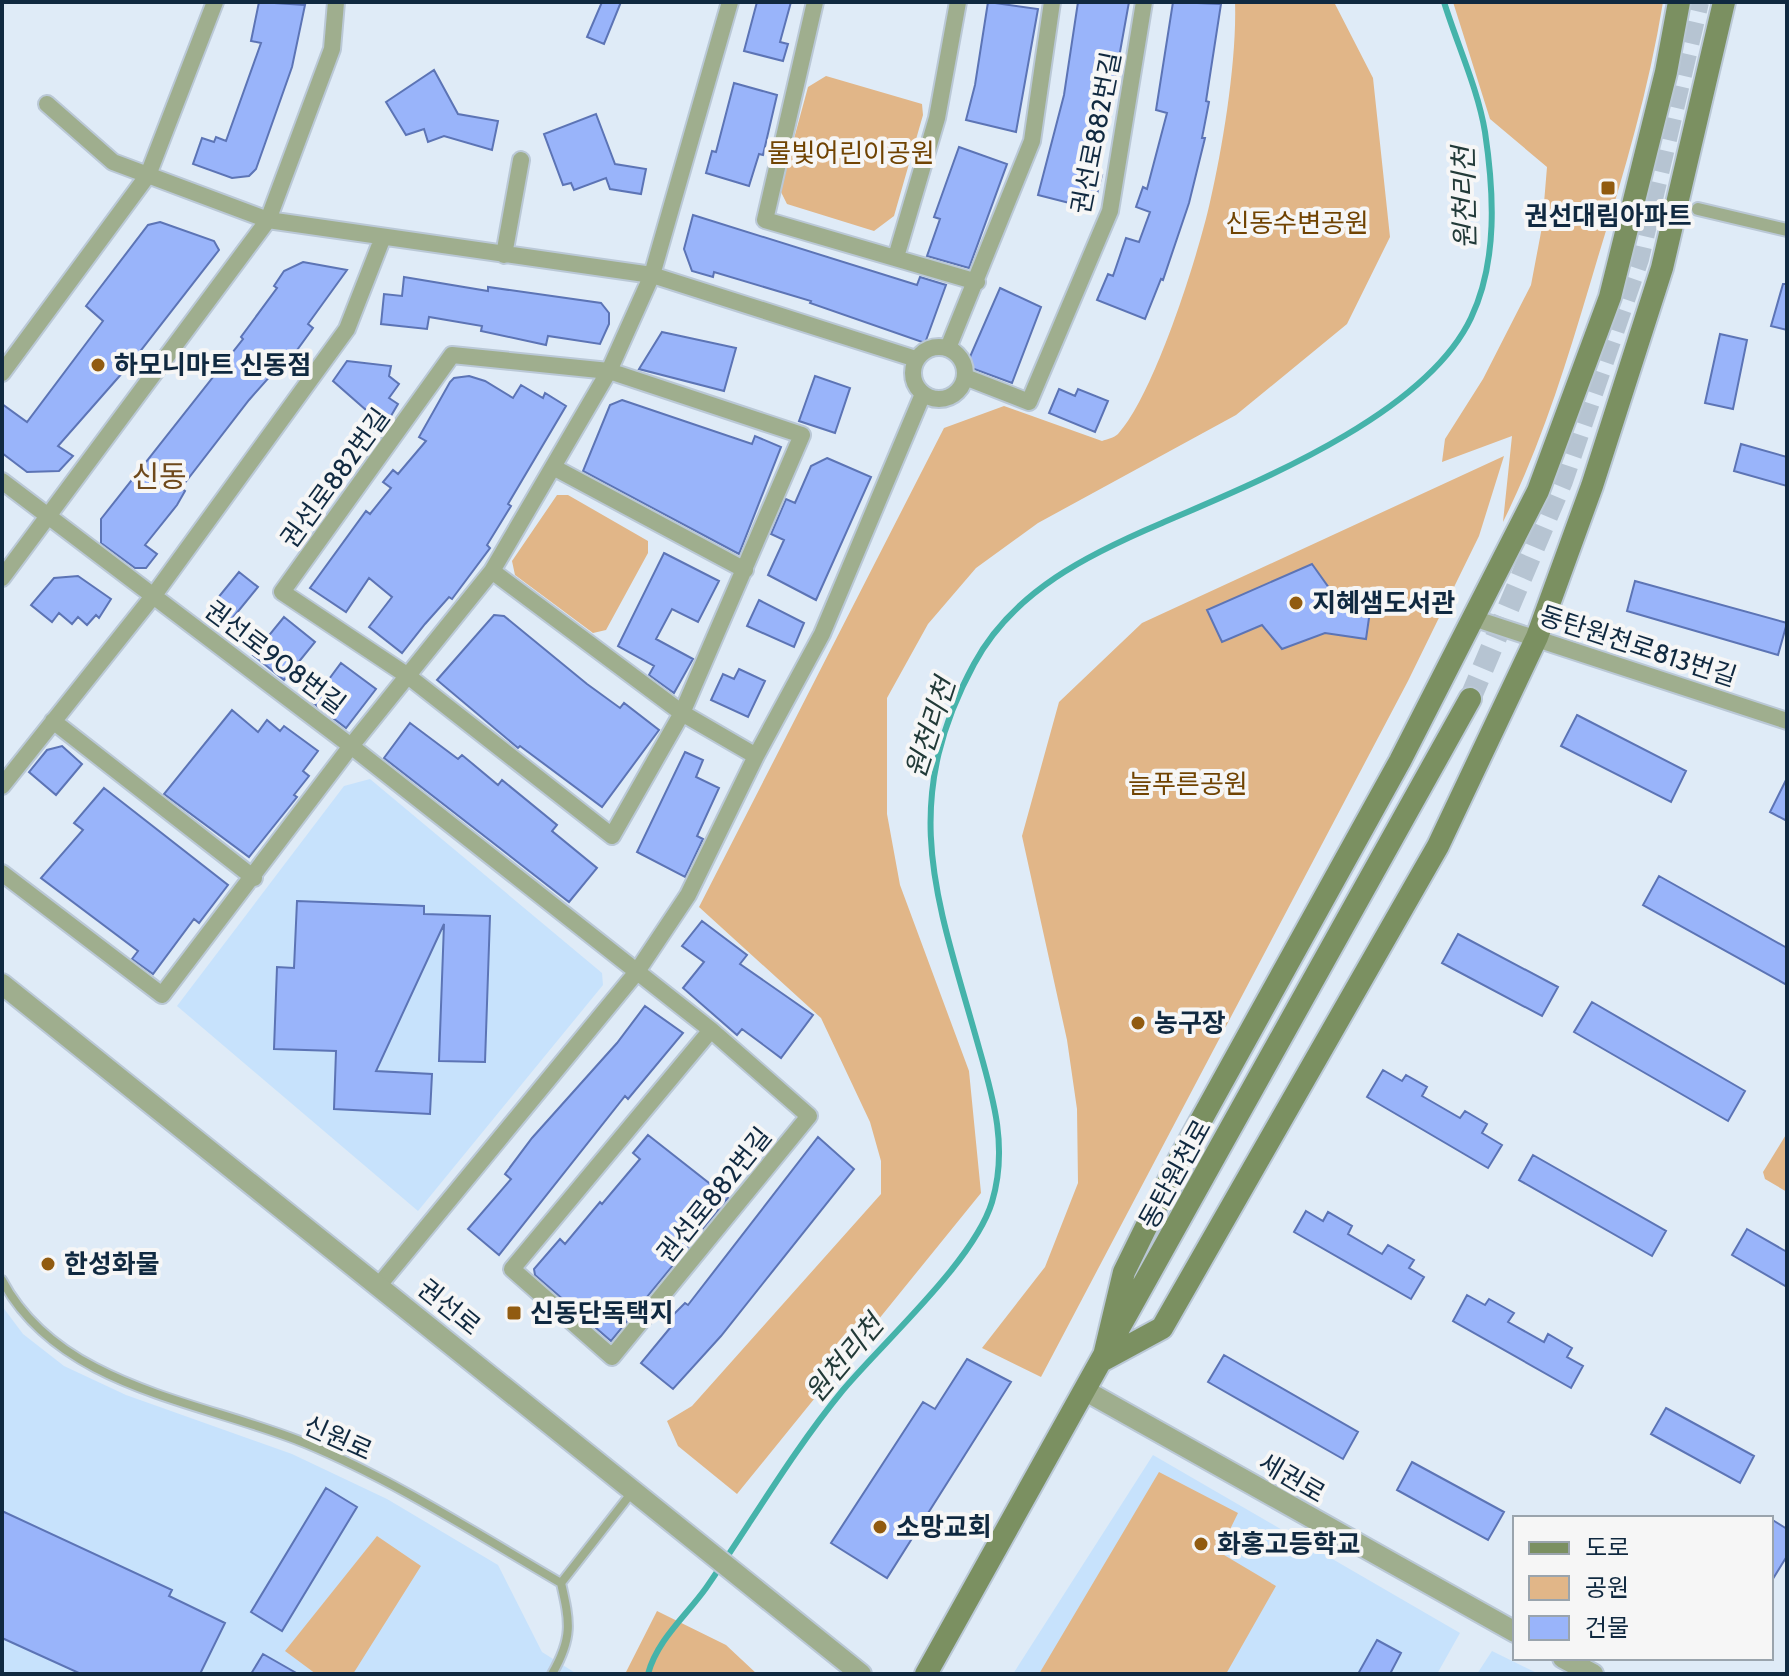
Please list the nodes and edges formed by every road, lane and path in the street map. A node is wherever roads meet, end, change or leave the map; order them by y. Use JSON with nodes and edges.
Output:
{"nodes":[{"id":1,"x":215,"y":2,"type":"edge"},
{"id":2,"x":336,"y":2,"type":"edge"},
{"id":3,"x":730,"y":2,"type":"edge"},
{"id":4,"x":815,"y":2,"type":"edge"},
{"id":5,"x":958,"y":2,"type":"edge"},
{"id":6,"x":1052,"y":2,"type":"edge"},
{"id":7,"x":1144,"y":2,"type":"edge"},
{"id":8,"x":1679,"y":2,"type":"edge"},
{"id":9,"x":1724,"y":2,"type":"edge"},
{"id":10,"x":47,"y":104,"type":"dead end"},
{"id":11,"x":521,"y":160,"type":"dead end"},
{"id":12,"x":148,"y":175,"type":"junction"},
{"id":13,"x":1698,"y":209,"type":"dead end"},
{"id":14,"x":268,"y":220,"type":"junction"},
{"id":15,"x":1787,"y":230,"type":"edge"},
{"id":16,"x":383,"y":237,"type":"junction"},
{"id":17,"x":504,"y":255,"type":"junction"},
{"id":18,"x":896,"y":257,"type":"junction"},
{"id":19,"x":652,"y":275,"type":"junction"},
{"id":20,"x":977,"y":282,"type":"junction"},
{"id":21,"x":948,"y":348,"type":"junction"},
{"id":22,"x":916,"y":359,"type":"junction"},
{"id":23,"x":609,"y":371,"type":"junction"},
{"id":24,"x":2,"y":373,"type":"edge"},
{"id":25,"x":965,"y":377,"type":"junction"},
{"id":26,"x":923,"y":394,"type":"junction"},
{"id":27,"x":553,"y":467,"type":"junction"},
{"id":28,"x":2,"y":481,"type":"edge"},
{"id":29,"x":50,"y":516,"type":"junction"},
{"id":30,"x":745,"y":570,"type":"junction"},
{"id":31,"x":492,"y":571,"type":"junction"},
{"id":32,"x":2,"y":578,"type":"edge"},
{"id":33,"x":154,"y":595,"type":"junction"},
{"id":34,"x":1473,"y":618,"type":"junction"},
{"id":35,"x":1537,"y":637,"type":"junction"},
{"id":36,"x":408,"y":676,"type":"junction"},
{"id":37,"x":1470,"y":699,"type":"tunnel mouth"},
{"id":38,"x":682,"y":713,"type":"junction"},
{"id":39,"x":53,"y":721,"type":"junction"},
{"id":40,"x":1787,"y":721,"type":"edge"},
{"id":41,"x":351,"y":746,"type":"junction"},
{"id":42,"x":756,"y":756,"type":"junction"},
{"id":43,"x":2,"y":786,"type":"edge"},
{"id":44,"x":2,"y":873,"type":"edge"},
{"id":45,"x":254,"y":878,"type":"junction"},
{"id":46,"x":636,"y":973,"type":"junction"},
{"id":47,"x":2,"y":984,"type":"edge"},
{"id":48,"x":711,"y":1030,"type":"junction"},
{"id":49,"x":2,"y":1280,"type":"edge"},
{"id":50,"x":380,"y":1284,"type":"junction"},
{"id":51,"x":1103,"y":1360,"type":"junction"},
{"id":52,"x":1086,"y":1391,"type":"junction"},
{"id":53,"x":633,"y":1491,"type":"junction"},
{"id":54,"x":561,"y":1583,"type":"junction"},
{"id":55,"x":1513,"y":1631,"type":"edge"},
{"id":56,"x":1567,"y":1660,"type":"edge"},
{"id":57,"x":552,"y":1674,"type":"edge"},
{"id":58,"x":861,"y":1674,"type":"edge"},
{"id":59,"x":926,"y":1674,"type":"edge"},
{"id":60,"x":1593,"y":1674,"type":"edge"}],
"edges":[{"from":1,"to":12,"type":"street"},
{"from":2,"to":14,"type":"street"},
{"from":3,"to":19,"type":"street"},
{"from":4,"to":18,"type":"street"},
{"from":5,"to":18,"type":"street"},
{"from":6,"to":20,"type":"street"},
{"from":7,"to":25,"type":"street","name":"권선로882번길"},
{"from":8,"to":34,"type":"main road"},
{"from":9,"to":35,"type":"main road"},
{"from":10,"to":12,"type":"street"},
{"from":11,"to":17,"type":"street"},
{"from":12,"to":14,"type":"street"},
{"from":12,"to":24,"type":"street"},
{"from":13,"to":15,"type":"street"},
{"from":14,"to":16,"type":"street"},
{"from":14,"to":29,"type":"street"},
{"from":16,"to":17,"type":"street"},
{"from":16,"to":33,"type":"street"},
{"from":17,"to":19,"type":"street"},
{"from":18,"to":20,"type":"street"},
{"from":19,"to":22,"type":"street"},
{"from":19,"to":23,"type":"street"},
{"from":20,"to":21,"type":"street"},
{"from":21,"to":22,"type":"street"},
{"from":21,"to":25,"type":"street"},
{"from":22,"to":26,"type":"street"},
{"from":23,"to":27,"type":"street"},
{"from":23,"to":30,"type":"street","name":"권선로882번길"},
{"from":23,"to":36,"type":"street","name":"권선로882번길"},
{"from":25,"to":26,"type":"street"},
{"from":26,"to":42,"type":"street"},
{"from":27,"to":30,"type":"street"},
{"from":27,"to":31,"type":"street"},
{"from":28,"to":29,"type":"street","name":"권선로908번길"},
{"from":29,"to":32,"type":"street"},
{"from":29,"to":33,"type":"street","name":"권선로908번길"},
{"from":30,"to":38,"type":"street","name":"권선로882번길"},
{"from":31,"to":36,"type":"street"},
{"from":31,"to":38,"type":"street"},
{"from":33,"to":39,"type":"street"},
{"from":33,"to":41,"type":"street","name":"권선로908번길"},
{"from":34,"to":35,"type":"street","name":"동탄원천로813번길"},
{"from":34,"to":51,"type":"main road"},
{"from":35,"to":40,"type":"street","name":"동탄원천로813번길"},
{"from":35,"to":51,"type":"main road"},
{"from":36,"to":38,"type":"street","name":"권선로882번길"},
{"from":36,"to":41,"type":"street"},
{"from":37,"to":51,"type":"main road","name":"동탄원천로"},
{"from":38,"to":42,"type":"street"},
{"from":39,"to":43,"type":"street"},
{"from":39,"to":45,"type":"street"},
{"from":41,"to":45,"type":"street","name":"권선로908번길"},
{"from":41,"to":46,"type":"street"},
{"from":42,"to":46,"type":"street"},
{"from":44,"to":45,"type":"street","name":"권선로908번길"},
{"from":46,"to":48,"type":"street","name":"권선로882번길"},
{"from":46,"to":50,"type":"street"},
{"from":47,"to":50,"type":"street","name":"권선로"},
{"from":48,"to":48,"type":"street","name":"권선로882번길"},
{"from":49,"to":54,"type":"lane","name":"신원로"},
{"from":50,"to":53,"type":"street","name":"권선로"},
{"from":51,"to":52,"type":"main road","name":"동탄원천로"},
{"from":52,"to":55,"type":"street","name":"세권로"},
{"from":52,"to":59,"type":"main road","name":"동탄원천로"},
{"from":53,"to":54,"type":"lane"},
{"from":53,"to":58,"type":"street","name":"권선로"},
{"from":54,"to":57,"type":"lane"},
{"from":56,"to":60,"type":"street"}]}
